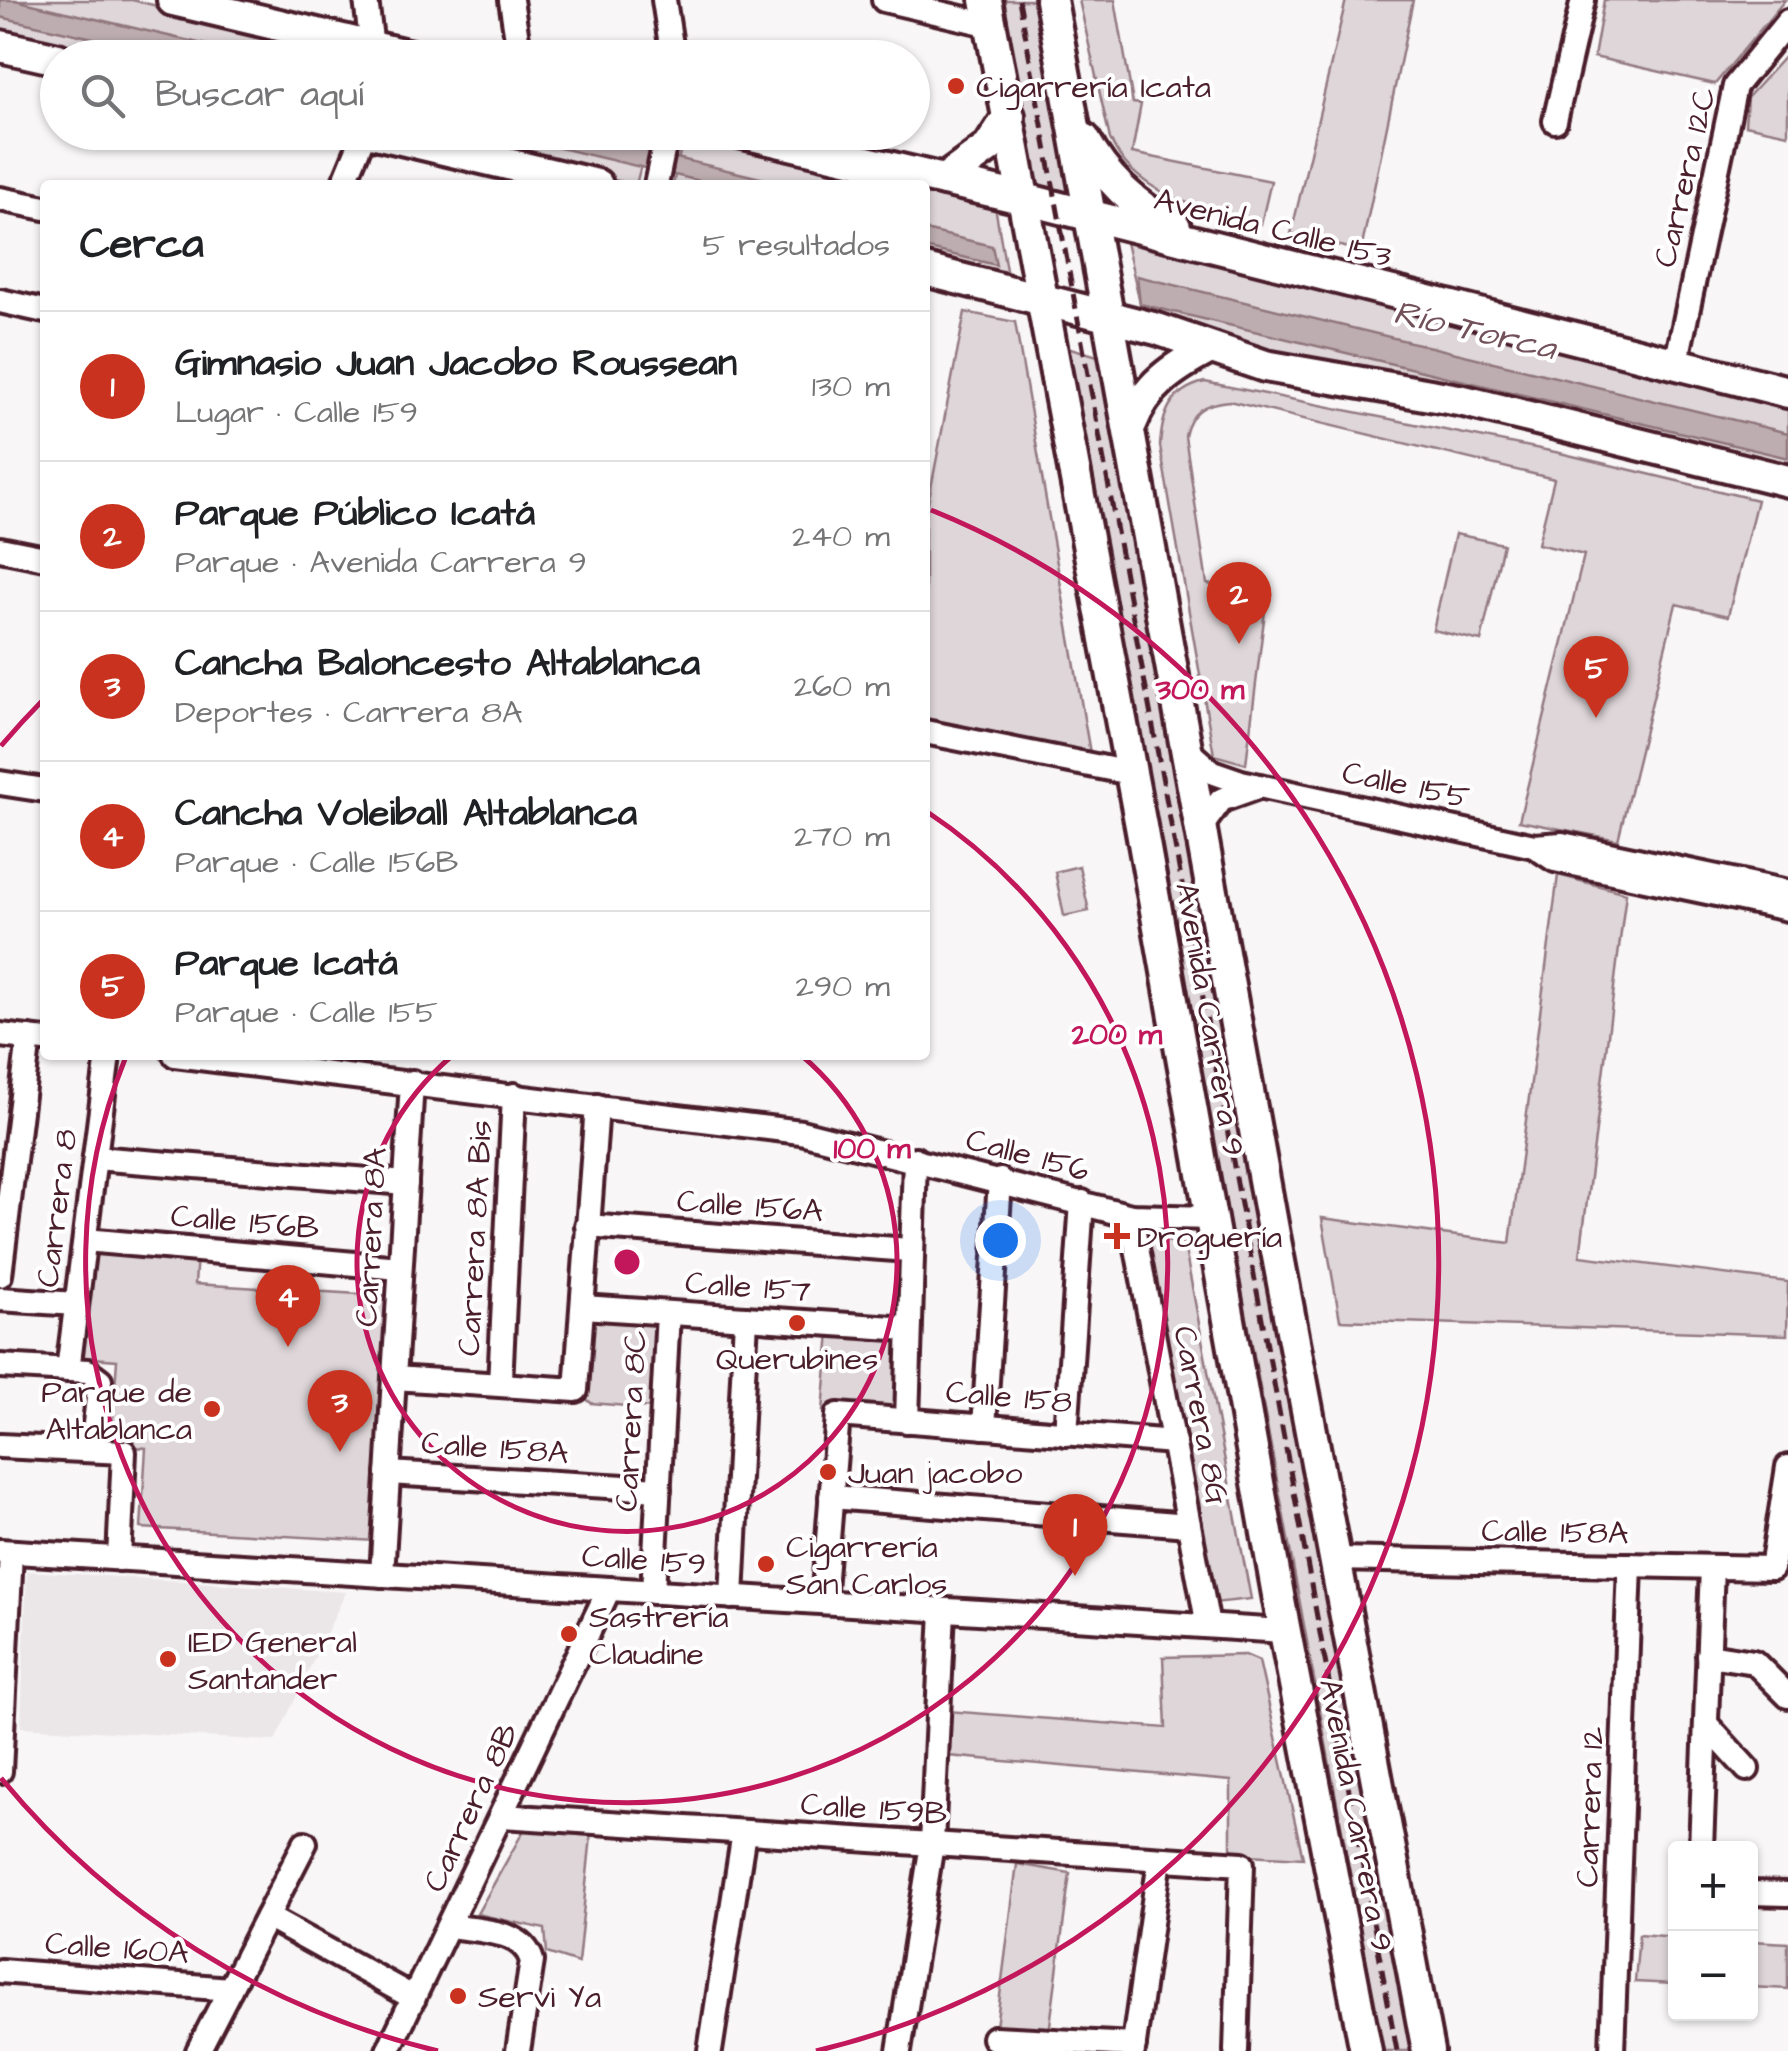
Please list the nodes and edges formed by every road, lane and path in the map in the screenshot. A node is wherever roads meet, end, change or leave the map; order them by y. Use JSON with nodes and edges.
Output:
{"nodes":[{"id":1,"x":173,"y":0,"type":"edge"},
{"id":2,"x":366,"y":0,"type":"edge"},
{"id":3,"x":511,"y":0,"type":"edge"},
{"id":4,"x":664,"y":0,"type":"edge"},
{"id":5,"x":884,"y":0,"type":"edge"},
{"id":6,"x":1051,"y":0,"type":"edge"},
{"id":7,"x":1583,"y":0,"type":"edge"},
{"id":8,"x":989,"y":13,"type":"edge"},
{"id":9,"x":1788,"y":21,"type":"edge"},
{"id":10,"x":342,"y":40,"type":"edge"},
{"id":11,"x":371,"y":40,"type":"edge"},
{"id":12,"x":517,"y":40,"type":"edge"},
{"id":13,"x":670,"y":40,"type":"edge"},
{"id":14,"x":0,"y":46,"type":"edge"},
{"id":15,"x":40,"y":56,"type":"edge"},
{"id":16,"x":1009,"y":116,"type":"junction"},
{"id":17,"x":1072,"y":116,"type":"junction"},
{"id":18,"x":1555,"y":121,"type":"dead end"},
{"id":19,"x":359,"y":150,"type":"edge"},
{"id":20,"x":446,"y":150,"type":"edge"},
{"id":21,"x":663,"y":150,"type":"edge"},
{"id":22,"x":816,"y":150,"type":"edge"},
{"id":23,"x":344,"y":180,"type":"edge"},
{"id":24,"x":575,"y":180,"type":"edge"},
{"id":25,"x":657,"y":180,"type":"edge"},
{"id":26,"x":944,"y":180,"type":"junction"},
{"id":27,"x":1024,"y":199,"type":"junction"},
{"id":28,"x":0,"y":200,"type":"edge"},
{"id":29,"x":40,"y":207,"type":"edge"},
{"id":30,"x":1091,"y":216,"type":"junction"},
{"id":31,"x":1232,"y":253,"type":"junction"},
{"id":32,"x":930,"y":271,"type":"edge"},
{"id":33,"x":1041,"y":291,"type":"junction"},
{"id":34,"x":0,"y":302,"type":"edge"},
{"id":35,"x":1108,"y":309,"type":"junction"},
{"id":36,"x":40,"y":310,"type":"edge"},
{"id":37,"x":1210,"y":348,"type":"junction"},
{"id":38,"x":1676,"y":364,"type":"junction"},
{"id":39,"x":1788,"y":392,"type":"edge"},
{"id":40,"x":1131,"y":424,"type":"junction"},
{"id":41,"x":1788,"y":481,"type":"edge"},
{"id":42,"x":0,"y":549,"type":"edge"},
{"id":43,"x":40,"y":557,"type":"edge"},
{"id":44,"x":930,"y":733,"type":"edge"},
{"id":45,"x":1190,"y":752,"type":"junction"},
{"id":46,"x":1130,"y":772,"type":"junction"},
{"id":47,"x":0,"y":784,"type":"edge"},
{"id":48,"x":1263,"y":787,"type":"junction"},
{"id":49,"x":40,"y":789,"type":"edge"},
{"id":50,"x":1202,"y":826,"type":"junction"},
{"id":51,"x":1534,"y":846,"type":"junction"},
{"id":52,"x":1788,"y":892,"type":"edge"},
{"id":53,"x":1788,"y":909,"type":"edge"},
{"id":54,"x":0,"y":1034,"type":"edge"},
{"id":55,"x":37,"y":1039,"type":"edge"},
{"id":56,"x":107,"y":1060,"type":"edge"},
{"id":57,"x":219,"y":1060,"type":"edge"},
{"id":58,"x":412,"y":1082,"type":"junction"},
{"id":59,"x":514,"y":1096,"type":"junction"},
{"id":60,"x":597,"y":1106,"type":"junction"},
{"id":61,"x":95,"y":1158,"type":"junction"},
{"id":62,"x":915,"y":1159,"type":"junction"},
{"id":63,"x":1000,"y":1180,"type":"junction"},
{"id":64,"x":406,"y":1182,"type":"junction"},
{"id":65,"x":1082,"y":1202,"type":"junction"},
{"id":66,"x":1131,"y":1216,"type":"junction"},
{"id":67,"x":1211,"y":1218,"type":"junction"},
{"id":68,"x":586,"y":1226,"type":"junction"},
{"id":69,"x":85,"y":1240,"type":"junction"},
{"id":70,"x":909,"y":1250,"type":"junction"},
{"id":71,"x":400,"y":1268,"type":"junction"},
{"id":72,"x":0,"y":1275,"type":"edge"},
{"id":73,"x":0,"y":1299,"type":"edge"},
{"id":74,"x":76,"y":1304,"type":"junction"},
{"id":75,"x":584,"y":1308,"type":"junction"},
{"id":76,"x":668,"y":1313,"type":"junction"},
{"id":77,"x":746,"y":1318,"type":"junction"},
{"id":78,"x":908,"y":1329,"type":"junction"},
{"id":79,"x":0,"y":1366,"type":"edge"},
{"id":80,"x":68,"y":1370,"type":"junction"},
{"id":81,"x":394,"y":1378,"type":"junction"},
{"id":82,"x":500,"y":1384,"type":"junction"},
{"id":83,"x":907,"y":1421,"type":"junction"},
{"id":84,"x":984,"y":1427,"type":"junction"},
{"id":85,"x":1066,"y":1434,"type":"junction"},
{"id":86,"x":1174,"y":1442,"type":"junction"},
{"id":87,"x":0,"y":1446,"type":"edge"},
{"id":88,"x":92,"y":1450,"type":"junction"},
{"id":89,"x":388,"y":1472,"type":"junction"},
{"id":90,"x":1778,"y":1481,"type":"edge"},
{"id":91,"x":659,"y":1489,"type":"junction"},
{"id":92,"x":831,"y":1497,"type":"junction"},
{"id":93,"x":1189,"y":1525,"type":"junction"},
{"id":94,"x":6,"y":1552,"type":"edge"},
{"id":95,"x":119,"y":1559,"type":"junction"},
{"id":96,"x":1336,"y":1559,"type":"junction"},
{"id":97,"x":1630,"y":1565,"type":"junction"},
{"id":98,"x":1712,"y":1567,"type":"junction"},
{"id":99,"x":382,"y":1575,"type":"junction"},
{"id":100,"x":1780,"y":1577,"type":"edge"},
{"id":101,"x":609,"y":1589,"type":"junction"},
{"id":102,"x":654,"y":1592,"type":"junction"},
{"id":103,"x":732,"y":1597,"type":"junction"},
{"id":104,"x":823,"y":1602,"type":"junction"},
{"id":105,"x":943,"y":1610,"type":"junction"},
{"id":106,"x":1208,"y":1626,"type":"junction"},
{"id":107,"x":1284,"y":1631,"type":"junction"},
{"id":108,"x":1708,"y":1654,"type":"junction"},
{"id":109,"x":1788,"y":1696,"type":"edge"},
{"id":110,"x":1706,"y":1725,"type":"junction"},
{"id":111,"x":1747,"y":1769,"type":"dead end"},
{"id":112,"x":0,"y":1771,"type":"edge"},
{"id":113,"x":502,"y":1816,"type":"junction"},
{"id":114,"x":744,"y":1832,"type":"junction"},
{"id":115,"x":1701,"y":1841,"type":"edge"},
{"id":116,"x":305,"y":1844,"type":"dead end"},
{"id":117,"x":932,"y":1844,"type":"junction"},
{"id":118,"x":1160,"y":1859,"type":"junction"},
{"id":119,"x":1758,"y":1893,"type":"edge"},
{"id":120,"x":1788,"y":1894,"type":"edge"},
{"id":121,"x":267,"y":1917,"type":"junction"},
{"id":122,"x":450,"y":1926,"type":"junction"},
{"id":123,"x":0,"y":1971,"type":"edge"},
{"id":124,"x":230,"y":1989,"type":"junction"},
{"id":125,"x":414,"y":1998,"type":"junction"},
{"id":126,"x":994,"y":2038,"type":"dead end"},
{"id":127,"x":1133,"y":2048,"type":"edge"},
{"id":128,"x":198,"y":2051,"type":"edge"},
{"id":129,"x":388,"y":2051,"type":"edge"},
{"id":130,"x":518,"y":2051,"type":"edge"},
{"id":131,"x":710,"y":2051,"type":"edge"},
{"id":132,"x":899,"y":2051,"type":"edge"},
{"id":133,"x":1236,"y":2051,"type":"edge"},
{"id":134,"x":1366,"y":2051,"type":"edge"},
{"id":135,"x":1428,"y":2051,"type":"edge"},
{"id":136,"x":1612,"y":2051,"type":"edge"}],
"edges":[{"from":1,"to":10,"type":"main road"},
{"from":2,"to":11,"type":"street"},
{"from":3,"to":12,"type":"street"},
{"from":4,"to":13,"type":"street"},
{"from":5,"to":8,"type":"street"},
{"from":6,"to":17,"type":"main road","name":"Avenida Carrera 9"},
{"from":7,"to":18,"type":"street"},
{"from":8,"to":16,"type":"main road","name":"Avenida Carrera 9"},
{"from":9,"to":38,"type":"street","name":"Carrera 12C"},
{"from":14,"to":15,"type":"main road"},
{"from":16,"to":26,"type":"main road"},
{"from":16,"to":27,"type":"main road","name":"Avenida Carrera 9"},
{"from":17,"to":30,"type":"main road","name":"Avenida Carrera 9"},
{"from":17,"to":31,"type":"main road"},
{"from":19,"to":23,"type":"street"},
{"from":20,"to":24,"type":"main road"},
{"from":21,"to":25,"type":"street"},
{"from":22,"to":26,"type":"main road","name":"Avenida Calle 153"},
{"from":26,"to":27,"type":"main road","name":"Avenida Calle 153"},
{"from":27,"to":30,"type":"main road","name":"Avenida Calle 153"},
{"from":27,"to":33,"type":"main road","name":"Avenida Carrera 9"},
{"from":28,"to":29,"type":"street"},
{"from":30,"to":31,"type":"main road","name":"Avenida Calle 153"},
{"from":30,"to":35,"type":"main road","name":"Avenida Carrera 9"},
{"from":31,"to":38,"type":"main road","name":"Avenida Calle 153"},
{"from":32,"to":33,"type":"main road"},
{"from":33,"to":35,"type":"main road"},
{"from":33,"to":46,"type":"main road","name":"Avenida Carrera 9"},
{"from":34,"to":36,"type":"street"},
{"from":35,"to":37,"type":"main road"},
{"from":35,"to":40,"type":"main road","name":"Avenida Carrera 9"},
{"from":37,"to":40,"type":"main road"},
{"from":37,"to":41,"type":"main road"},
{"from":38,"to":39,"type":"main road","name":"Avenida Calle 153"},
{"from":40,"to":45,"type":"main road","name":"Avenida Carrera 9"},
{"from":42,"to":43,"type":"street"},
{"from":44,"to":46,"type":"street"},
{"from":45,"to":48,"type":"street","name":"Calle 155"},
{"from":45,"to":50,"type":"main road","name":"Avenida Carrera 9"},
{"from":46,"to":67,"type":"main road","name":"Avenida Carrera 9"},
{"from":47,"to":49,"type":"street"},
{"from":48,"to":50,"type":"street"},
{"from":48,"to":51,"type":"street","name":"Calle 155"},
{"from":50,"to":96,"type":"main road","name":"Avenida Carrera 9"},
{"from":51,"to":52,"type":"street","name":"Calle 155"},
{"from":51,"to":53,"type":"street","name":"Calle 155"},
{"from":54,"to":55,"type":"street"},
{"from":55,"to":72,"type":"street"},
{"from":56,"to":61,"type":"street","name":"Carrera 8"},
{"from":57,"to":58,"type":"street","name":"Calle 156"},
{"from":58,"to":59,"type":"street","name":"Calle 156"},
{"from":58,"to":64,"type":"street","name":"Carrera 8A"},
{"from":59,"to":60,"type":"street","name":"Calle 156"},
{"from":59,"to":82,"type":"street","name":"Carrera 8A Bis"},
{"from":60,"to":62,"type":"street","name":"Calle 156"},
{"from":60,"to":68,"type":"street"},
{"from":61,"to":64,"type":"street"},
{"from":61,"to":69,"type":"street","name":"Carrera 8"},
{"from":62,"to":63,"type":"street","name":"Calle 156"},
{"from":62,"to":70,"type":"street"},
{"from":63,"to":65,"type":"street","name":"Calle 156"},
{"from":63,"to":84,"type":"street"},
{"from":64,"to":71,"type":"street","name":"Carrera 8A"},
{"from":65,"to":66,"type":"street","name":"Calle 156"},
{"from":65,"to":85,"type":"street"},
{"from":66,"to":67,"type":"street","name":"Calle 156"},
{"from":66,"to":86,"type":"street","name":"Carrera 8G"},
{"from":67,"to":107,"type":"main road","name":"Avenida Carrera 9"},
{"from":68,"to":70,"type":"street","name":"Calle 156A"},
{"from":68,"to":75,"type":"street"},
{"from":69,"to":71,"type":"street","name":"Calle 156B"},
{"from":69,"to":74,"type":"street","name":"Carrera 8"},
{"from":70,"to":78,"type":"street"},
{"from":71,"to":81,"type":"street","name":"Carrera 8A"},
{"from":73,"to":74,"type":"street"},
{"from":74,"to":80,"type":"street","name":"Carrera 8"},
{"from":75,"to":76,"type":"street","name":"Calle 157"},
{"from":75,"to":82,"type":"street"},
{"from":76,"to":77,"type":"street","name":"Calle 157"},
{"from":76,"to":91,"type":"street","name":"Carrera 8C"},
{"from":77,"to":78,"type":"street","name":"Calle 157"},
{"from":77,"to":103,"type":"street"},
{"from":78,"to":83,"type":"street"},
{"from":79,"to":80,"type":"street"},
{"from":80,"to":88,"type":"street"},
{"from":81,"to":82,"type":"street"},
{"from":81,"to":89,"type":"street","name":"Carrera 8A"},
{"from":83,"to":84,"type":"street","name":"Calle 158"},
{"from":83,"to":92,"type":"street","name":"Calle 158"},
{"from":84,"to":85,"type":"street","name":"Calle 158"},
{"from":85,"to":86,"type":"street","name":"Calle 158"},
{"from":86,"to":93,"type":"street","name":"Carrera 8G"},
{"from":87,"to":88,"type":"street"},
{"from":88,"to":95,"type":"street"},
{"from":89,"to":91,"type":"street","name":"Calle 158A"},
{"from":89,"to":99,"type":"street","name":"Carrera 8A"},
{"from":90,"to":100,"type":"street"},
{"from":91,"to":102,"type":"street","name":"Carrera 8C"},
{"from":92,"to":93,"type":"street"},
{"from":92,"to":104,"type":"street"},
{"from":93,"to":106,"type":"street","name":"Carrera 8G"},
{"from":94,"to":95,"type":"street","name":"Calle 159"},
{"from":94,"to":112,"type":"street"},
{"from":95,"to":99,"type":"street","name":"Calle 159"},
{"from":96,"to":97,"type":"street","name":"Calle 158A"},
{"from":96,"to":135,"type":"main road","name":"Avenida Carrera 9"},
{"from":97,"to":98,"type":"street","name":"Calle 158A"},
{"from":97,"to":136,"type":"street","name":"Carrera 12"},
{"from":98,"to":100,"type":"street","name":"Calle 158A"},
{"from":98,"to":108,"type":"street"},
{"from":99,"to":101,"type":"street","name":"Calle 159"},
{"from":101,"to":102,"type":"street","name":"Calle 159"},
{"from":101,"to":113,"type":"street","name":"Carrera 8B"},
{"from":102,"to":103,"type":"street","name":"Calle 159"},
{"from":103,"to":104,"type":"street","name":"Calle 159"},
{"from":104,"to":105,"type":"street","name":"Calle 159"},
{"from":105,"to":106,"type":"street","name":"Calle 159"},
{"from":105,"to":117,"type":"street"},
{"from":106,"to":107,"type":"street","name":"Calle 159"},
{"from":107,"to":134,"type":"main road","name":"Avenida Carrera 9"},
{"from":108,"to":109,"type":"street"},
{"from":108,"to":110,"type":"street"},
{"from":110,"to":111,"type":"street"},
{"from":110,"to":115,"type":"street"},
{"from":113,"to":114,"type":"street","name":"Calle 159B"},
{"from":113,"to":122,"type":"street","name":"Carrera 8B"},
{"from":114,"to":117,"type":"street","name":"Calle 159B"},
{"from":114,"to":131,"type":"street"},
{"from":116,"to":121,"type":"street"},
{"from":117,"to":118,"type":"street","name":"Calle 159B"},
{"from":117,"to":132,"type":"street"},
{"from":118,"to":127,"type":"street"},
{"from":118,"to":133,"type":"street","name":"Calle 159B"},
{"from":119,"to":120,"type":"street"},
{"from":121,"to":124,"type":"street"},
{"from":121,"to":125,"type":"street"},
{"from":122,"to":125,"type":"street","name":"Carrera 8B"},
{"from":122,"to":130,"type":"street"},
{"from":123,"to":124,"type":"street","name":"Calle 160A"},
{"from":124,"to":128,"type":"street"},
{"from":125,"to":129,"type":"street","name":"Carrera 8B"},
{"from":126,"to":127,"type":"street"}]}
